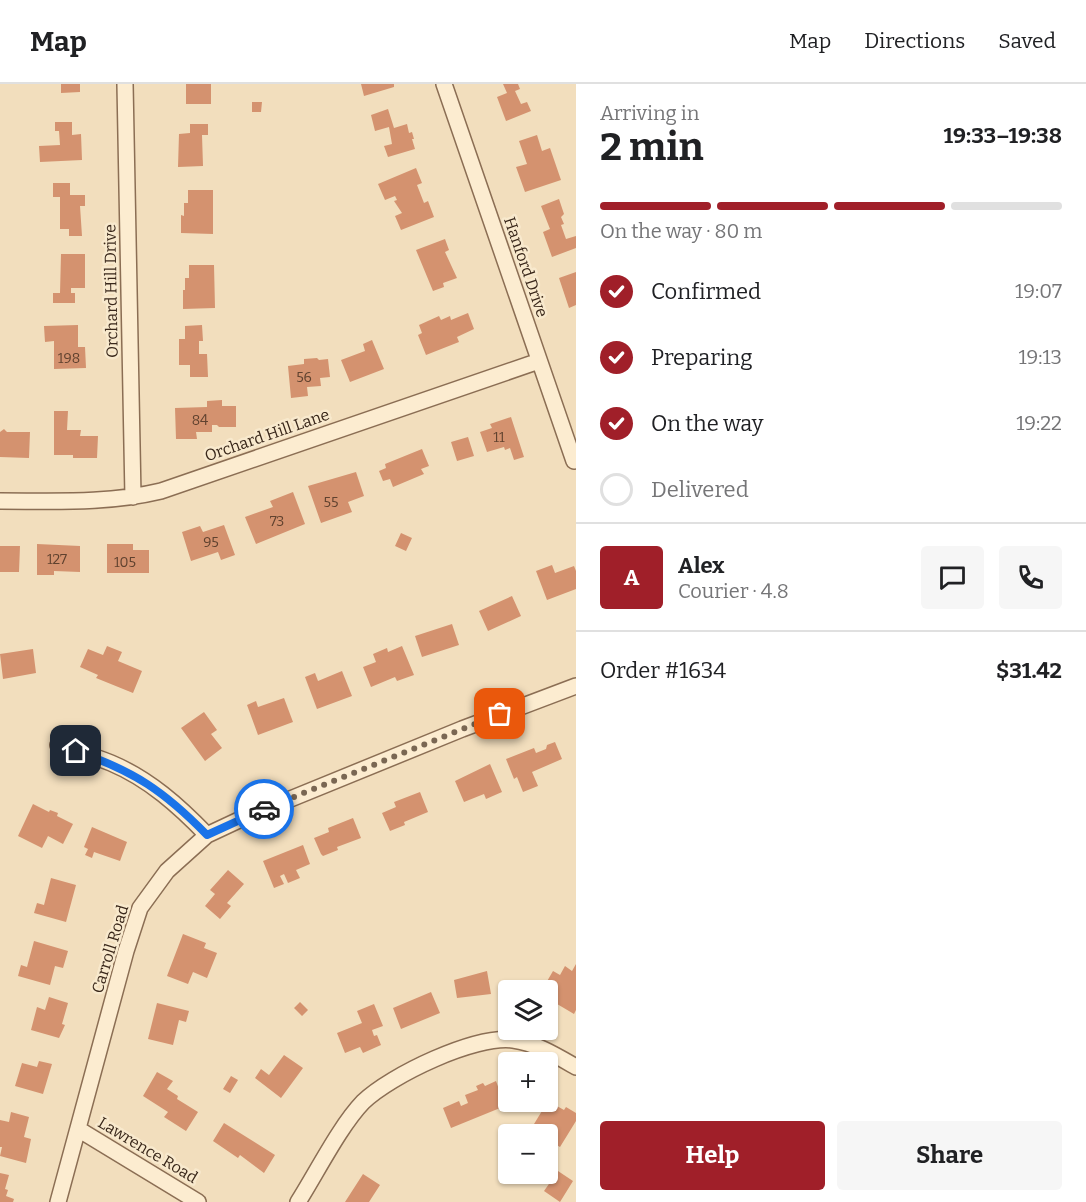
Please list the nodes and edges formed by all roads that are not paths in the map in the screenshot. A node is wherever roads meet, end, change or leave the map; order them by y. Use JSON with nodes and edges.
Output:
{"nodes":[{"id":1,"x":125,"y":84,"type":"edge"},
{"id":2,"x":444,"y":84,"type":"edge"},
{"id":3,"x":539,"y":361,"type":"junction"},
{"id":4,"x":574,"y":461,"type":"dead end"},
{"id":5,"x":133,"y":497,"type":"junction"},
{"id":6,"x":0,"y":501,"type":"edge"},
{"id":7,"x":576,"y":686,"type":"edge"},
{"id":8,"x":58,"y":745,"type":"dead end"},
{"id":9,"x":207,"y":835,"type":"junction"},
{"id":10,"x":576,"y":1067,"type":"edge"},
{"id":11,"x":78,"y":1129,"type":"junction"},
{"id":12,"x":58,"y":1202,"type":"edge"},
{"id":13,"x":198,"y":1202,"type":"edge"},
{"id":14,"x":298,"y":1202,"type":"edge"}],
"edges":[{"from":1,"to":5,"type":"street","name":"Orchard Hill Drive"},
{"from":2,"to":3,"type":"street","name":"Hanford Drive"},
{"from":3,"to":4,"type":"street","name":"Hanford Drive"},
{"from":3,"to":5,"type":"street","name":"Orchard Hill Lane"},
{"from":5,"to":6,"type":"street","name":"Orchard Hill Lane"},
{"from":7,"to":9,"type":"street","name":"Carroll Road"},
{"from":8,"to":9,"type":"street"},
{"from":9,"to":11,"type":"street","name":"Carroll Road"},
{"from":10,"to":14,"type":"street"},
{"from":11,"to":12,"type":"street","name":"Carroll Road"},
{"from":11,"to":13,"type":"street","name":"Lawrence Road"}]}
